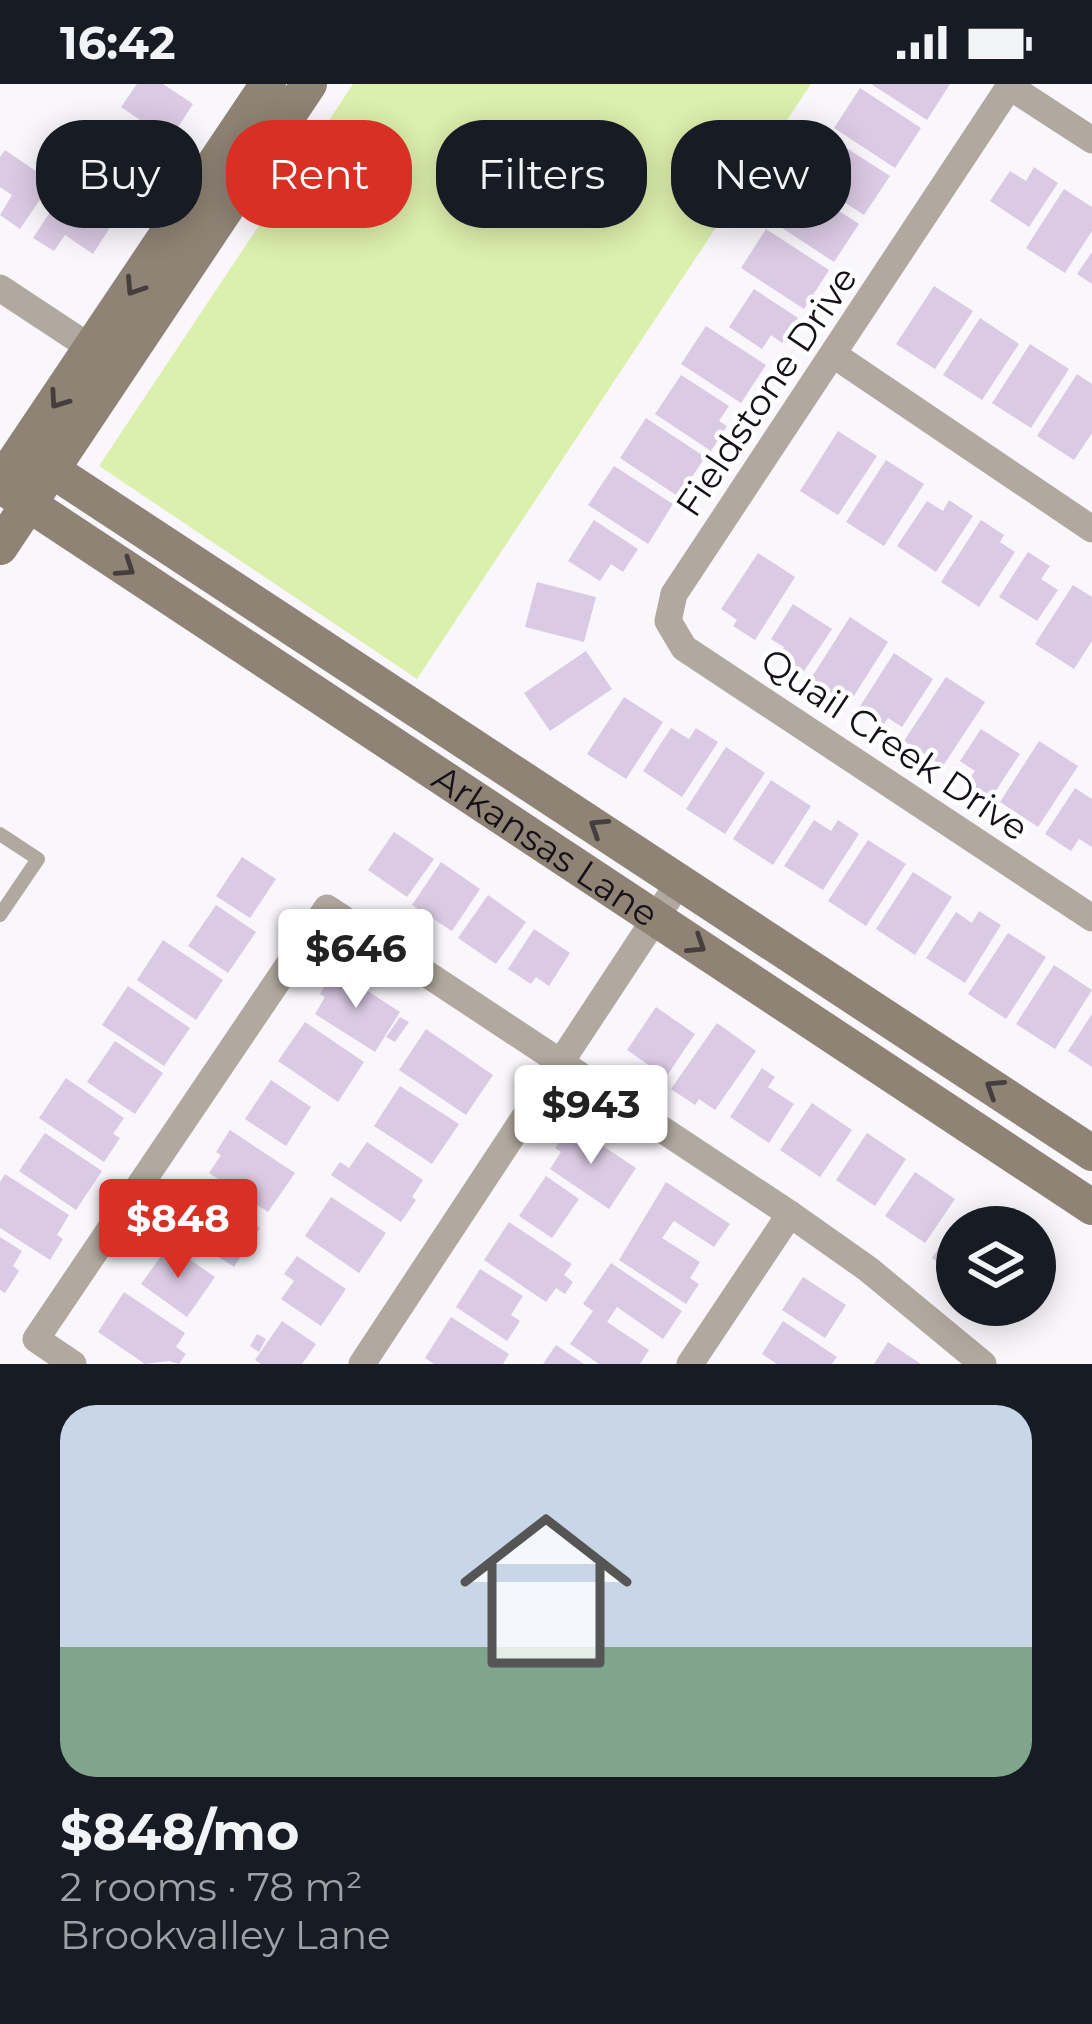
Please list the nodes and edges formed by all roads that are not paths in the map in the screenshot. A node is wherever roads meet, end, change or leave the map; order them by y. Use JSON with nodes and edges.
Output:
{"nodes":[{"id":1,"x":1010,"y":85,"type":"edge"},
{"id":2,"x":290,"y":87,"type":"edge"},
{"id":3,"x":1092,"y":140,"type":"edge"},
{"id":4,"x":0,"y":288,"type":"edge"},
{"id":5,"x":834,"y":356,"type":"junction"},
{"id":6,"x":107,"y":359,"type":"junction"},
{"id":7,"x":38,"y":460,"type":"junction"},
{"id":8,"x":10,"y":490,"type":"edge"},
{"id":9,"x":1092,"y":529,"type":"edge"},
{"id":10,"x":0,"y":548,"type":"edge"},
{"id":11,"x":668,"y":621,"type":"joint"},
{"id":12,"x":0,"y":834,"type":"edge"},
{"id":13,"x":680,"y":881,"type":"junction"},
{"id":14,"x":0,"y":915,"type":"edge"},
{"id":15,"x":656,"y":918,"type":"junction"},
{"id":16,"x":1092,"y":918,"type":"edge"},
{"id":17,"x":559,"y":1064,"type":"junction"},
{"id":18,"x":1092,"y":1153,"type":"edge"},
{"id":19,"x":1092,"y":1208,"type":"edge"},
{"id":20,"x":790,"y":1214,"type":"junction"},
{"id":21,"x":73,"y":1364,"type":"edge"},
{"id":22,"x":362,"y":1364,"type":"edge"},
{"id":23,"x":690,"y":1364,"type":"edge"},
{"id":24,"x":983,"y":1364,"type":"edge"}],
"edges":[{"from":1,"to":3,"type":"street"},
{"from":1,"to":5,"type":"street","name":"Fieldstone Drive"},
{"from":2,"to":6,"type":"main road"},
{"from":4,"to":6,"type":"street"},
{"from":5,"to":9,"type":"street"},
{"from":5,"to":11,"type":"street","name":"Fieldstone Drive"},
{"from":6,"to":7,"type":"main road"},
{"from":7,"to":8,"type":"main road"},
{"from":13,"to":7,"type":"main road","name":"Arkansas Lane","one_way":true},
{"from":8,"to":10,"type":"main road"},
{"from":8,"to":15,"type":"main road","name":"Arkansas Lane","one_way":true},
{"from":11,"to":16,"type":"street","name":"Quail Creek Drive"},
{"from":12,"to":14,"type":"lane"},
{"from":13,"to":15,"type":"street"},
{"from":18,"to":13,"type":"main road","name":"Arkansas Lane","one_way":true},
{"from":15,"to":17,"type":"street"},
{"from":15,"to":19,"type":"main road","name":"Arkansas Lane","one_way":true},
{"from":17,"to":20,"type":"street"},
{"from":17,"to":21,"type":"street"},
{"from":17,"to":22,"type":"street"},
{"from":20,"to":23,"type":"street"},
{"from":20,"to":24,"type":"street"}]}
